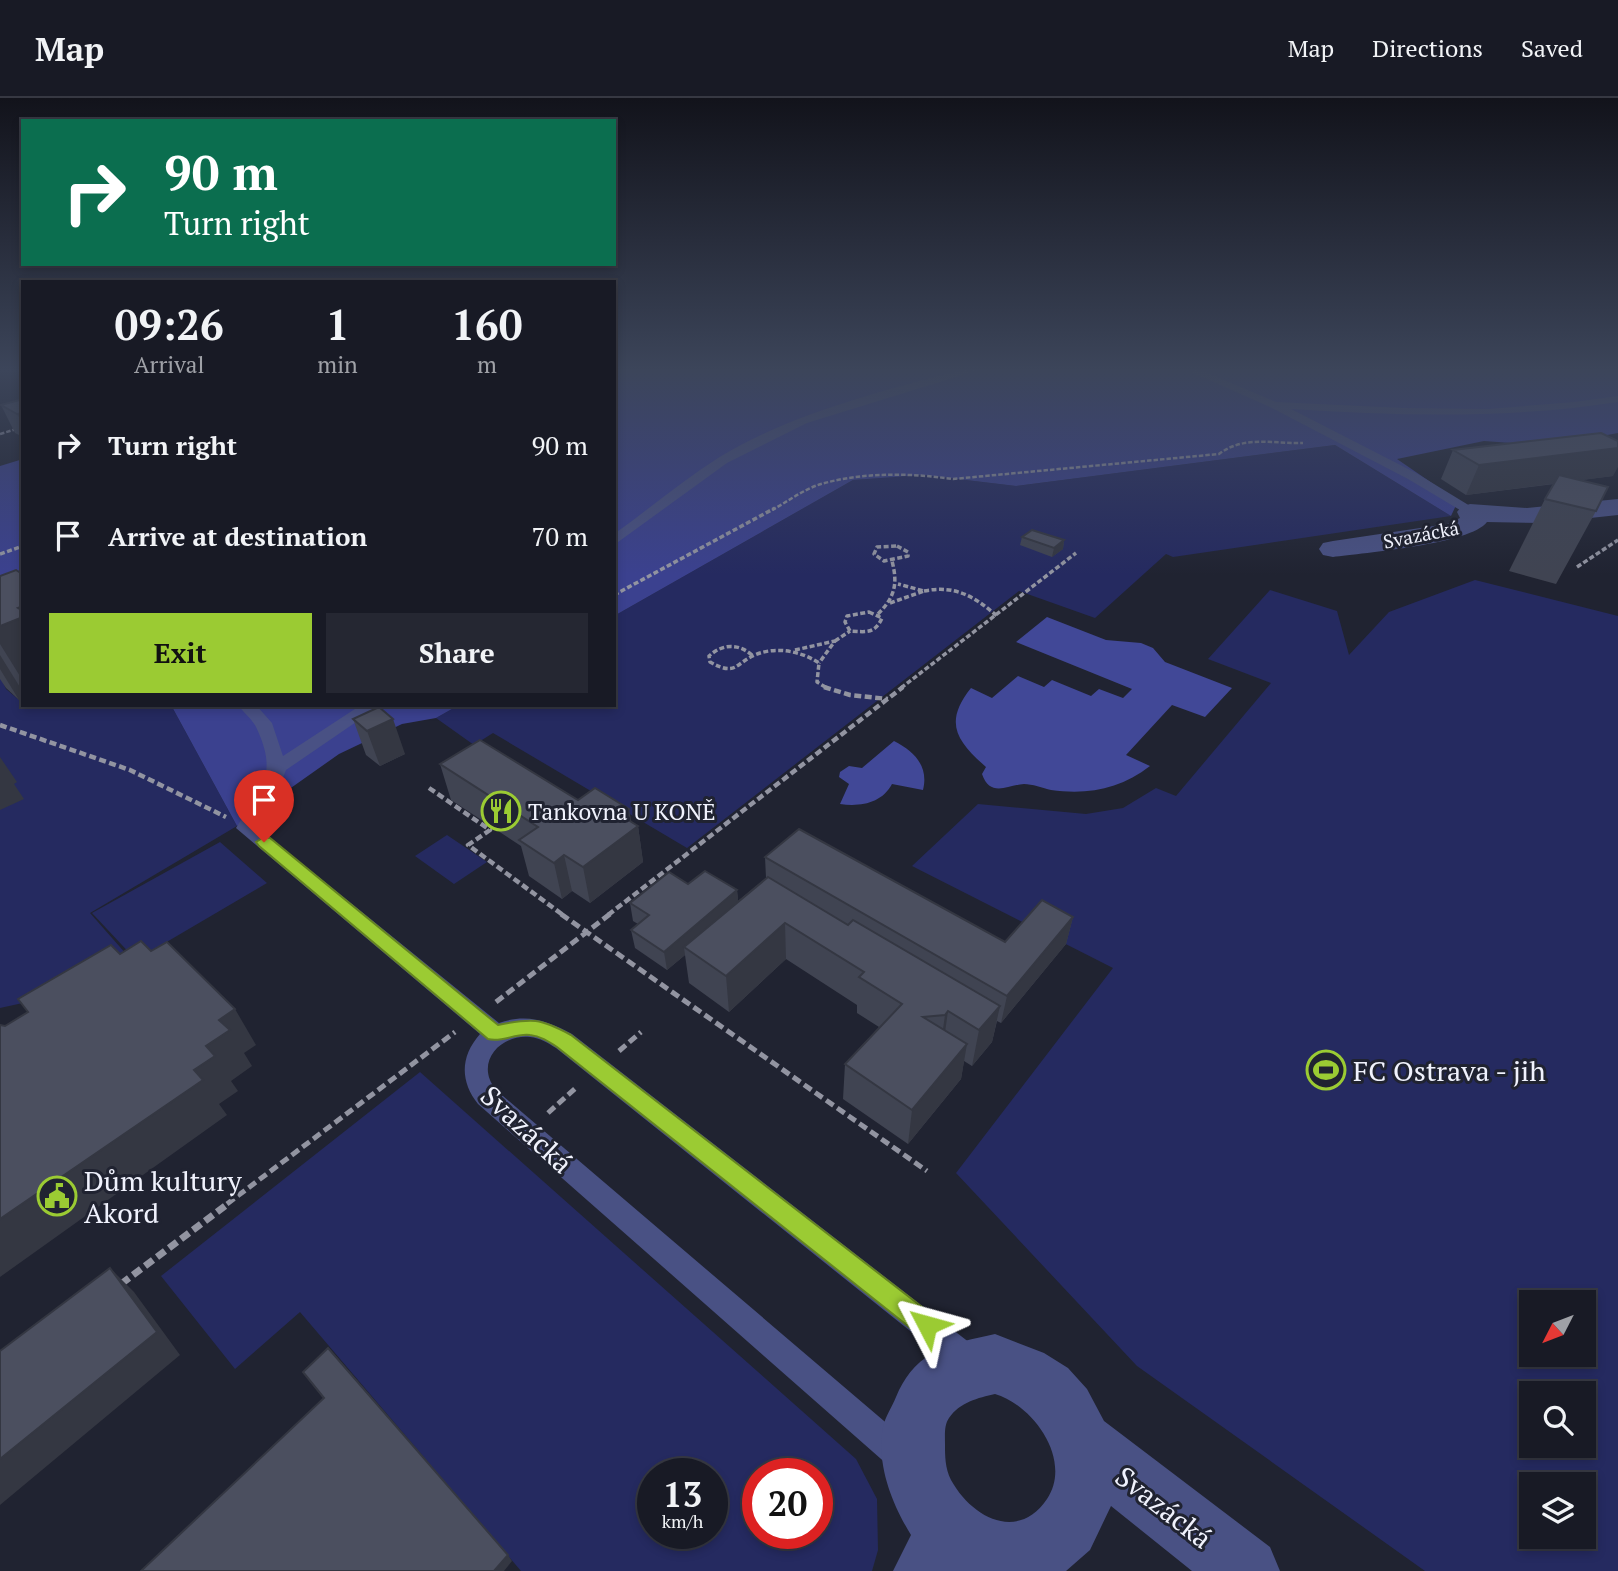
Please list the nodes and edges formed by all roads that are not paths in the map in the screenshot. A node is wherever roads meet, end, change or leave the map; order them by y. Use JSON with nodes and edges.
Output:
{"nodes":[{"id":1,"x":770,"y":438,"type":"edge"},
{"id":2,"x":1336,"y":438,"type":"edge"},
{"id":3,"x":1618,"y":506,"type":"edge"},
{"id":4,"x":1470,"y":512,"type":"junction"},
{"id":5,"x":616,"y":540,"type":"edge"},
{"id":6,"x":1334,"y":549,"type":"dead end"},
{"id":7,"x":248,"y":707,"type":"edge"},
{"id":8,"x":370,"y":707,"type":"edge"},
{"id":9,"x":278,"y":767,"type":"junction"},
{"id":10,"x":485,"y":1025,"type":"junction"},
{"id":11,"x":975,"y":1365,"type":"junction"},
{"id":12,"x":1081,"y":1443,"type":"junction"},
{"id":13,"x":913,"y":1466,"type":"junction"},
{"id":14,"x":939,"y":1552,"type":"edge"},
{"id":15,"x":1028,"y":1563,"type":"edge"},
{"id":16,"x":1246,"y":1571,"type":"edge"}],
"edges":[{"from":1,"to":5,"type":"lane"},
{"from":2,"to":4,"type":"lane"},
{"from":3,"to":4,"type":"street","name":"Svazácká"},
{"from":4,"to":6,"type":"street","name":"Svazácká"},
{"from":7,"to":9,"type":"lane"},
{"from":8,"to":9,"type":"lane"},
{"from":9,"to":10,"type":"lane"},
{"from":10,"to":11,"type":"lane"},
{"from":10,"to":13,"type":"lane","name":"Svazácká"},
{"from":11,"to":12,"type":"street"},
{"from":11,"to":13,"type":"street"},
{"from":12,"to":15,"type":"street"},
{"from":12,"to":16,"type":"street","name":"Svazácká"},
{"from":13,"to":14,"type":"street"},
{"from":14,"to":15,"type":"street"}]}
